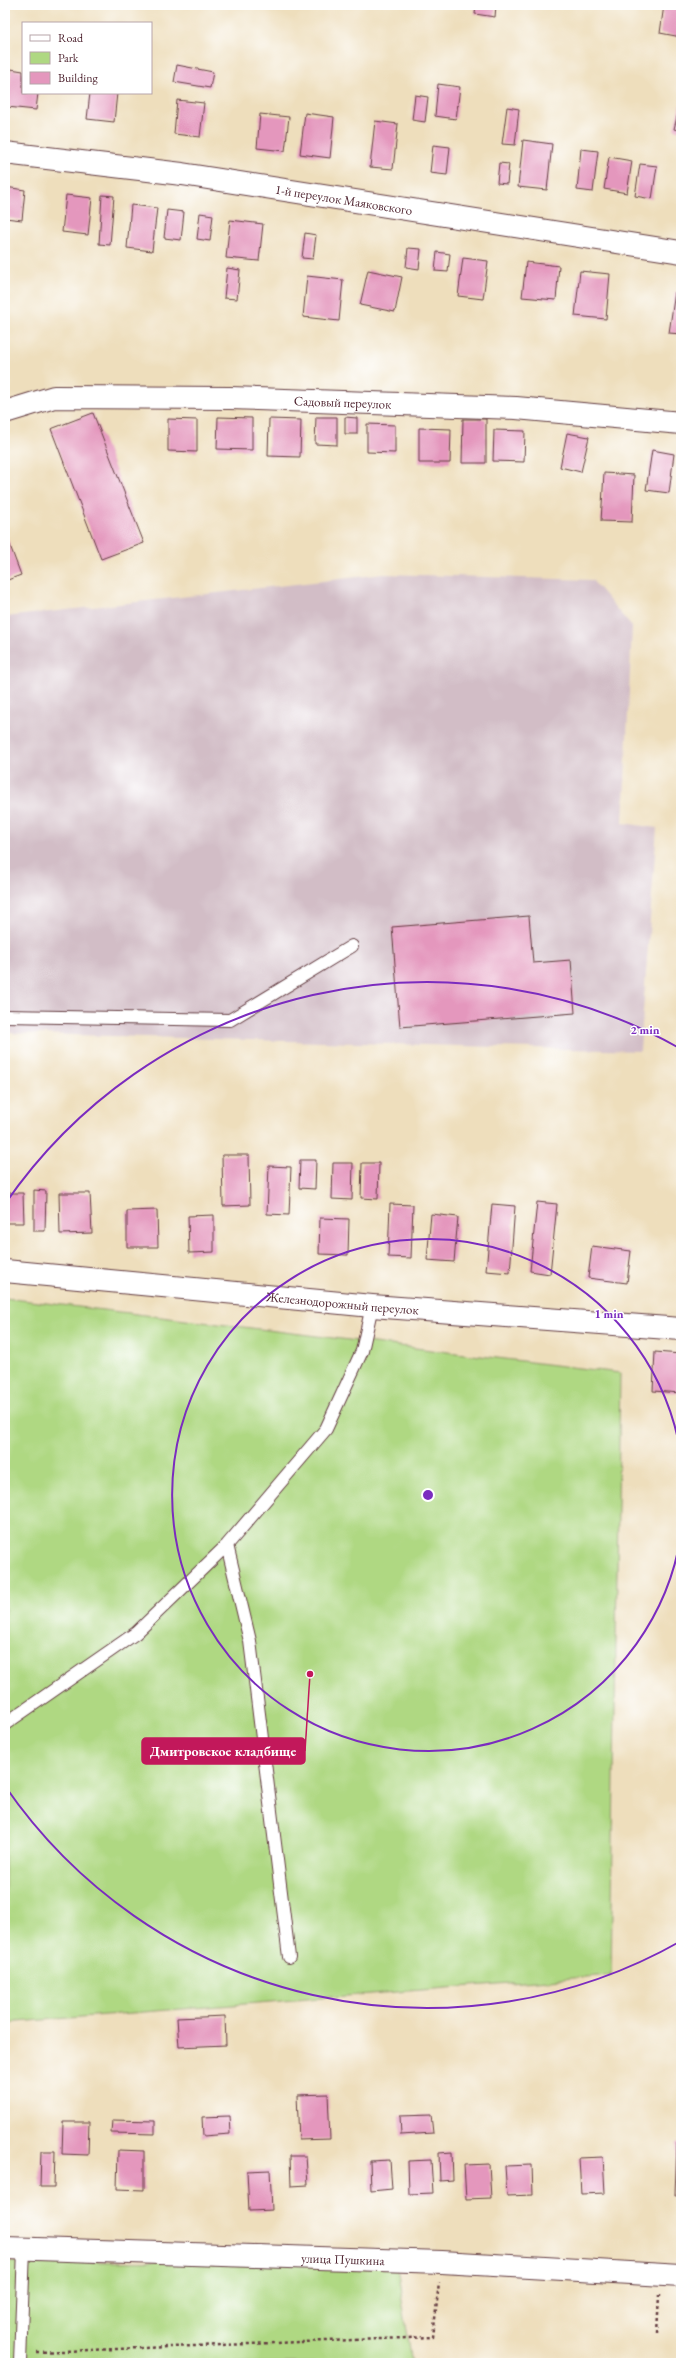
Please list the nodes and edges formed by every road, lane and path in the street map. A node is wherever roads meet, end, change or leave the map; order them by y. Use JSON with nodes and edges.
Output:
{"nodes":[{"id":1,"x":5,"y":154,"type":"edge"},
{"id":2,"x":681,"y":252,"type":"edge"},
{"id":3,"x":5,"y":412,"type":"edge"},
{"id":4,"x":681,"y":423,"type":"edge"},
{"id":5,"x":352,"y":946,"type":"dead end"},
{"id":6,"x":5,"y":1016,"type":"edge"},
{"id":7,"x":5,"y":1271,"type":"edge"},
{"id":8,"x":372,"y":1306,"type":"junction"},
{"id":9,"x":681,"y":1329,"type":"edge"},
{"id":10,"x":227,"y":1545,"type":"junction"},
{"id":11,"x":5,"y":1724,"type":"edge"},
{"id":12,"x":290,"y":1957,"type":"dead end"},
{"id":13,"x":14,"y":2248,"type":"edge"},
{"id":14,"x":442,"y":2262,"type":"junction"},
{"id":15,"x":681,"y":2276,"type":"edge"},
{"id":16,"x":20,"y":2358,"type":"edge"}],
"edges":[{"from":1,"to":2,"type":"street","name":"1-й переулок Маяковского"},
{"from":3,"to":4,"type":"street","name":"Садовый переулок"},
{"from":5,"to":6,"type":"lane"},
{"from":7,"to":8,"type":"street","name":"Железнодорожный переулок"},
{"from":8,"to":9,"type":"street","name":"Железнодорожный переулок"},
{"from":8,"to":10,"type":"lane"},
{"from":10,"to":11,"type":"lane"},
{"from":10,"to":12,"type":"lane"},
{"from":13,"to":14,"type":"street","name":"улица Пушкина"},
{"from":13,"to":16,"type":"lane"},
{"from":14,"to":15,"type":"street","name":"улица Пушкина"},
{"from":14,"to":16,"type":"path"}]}
